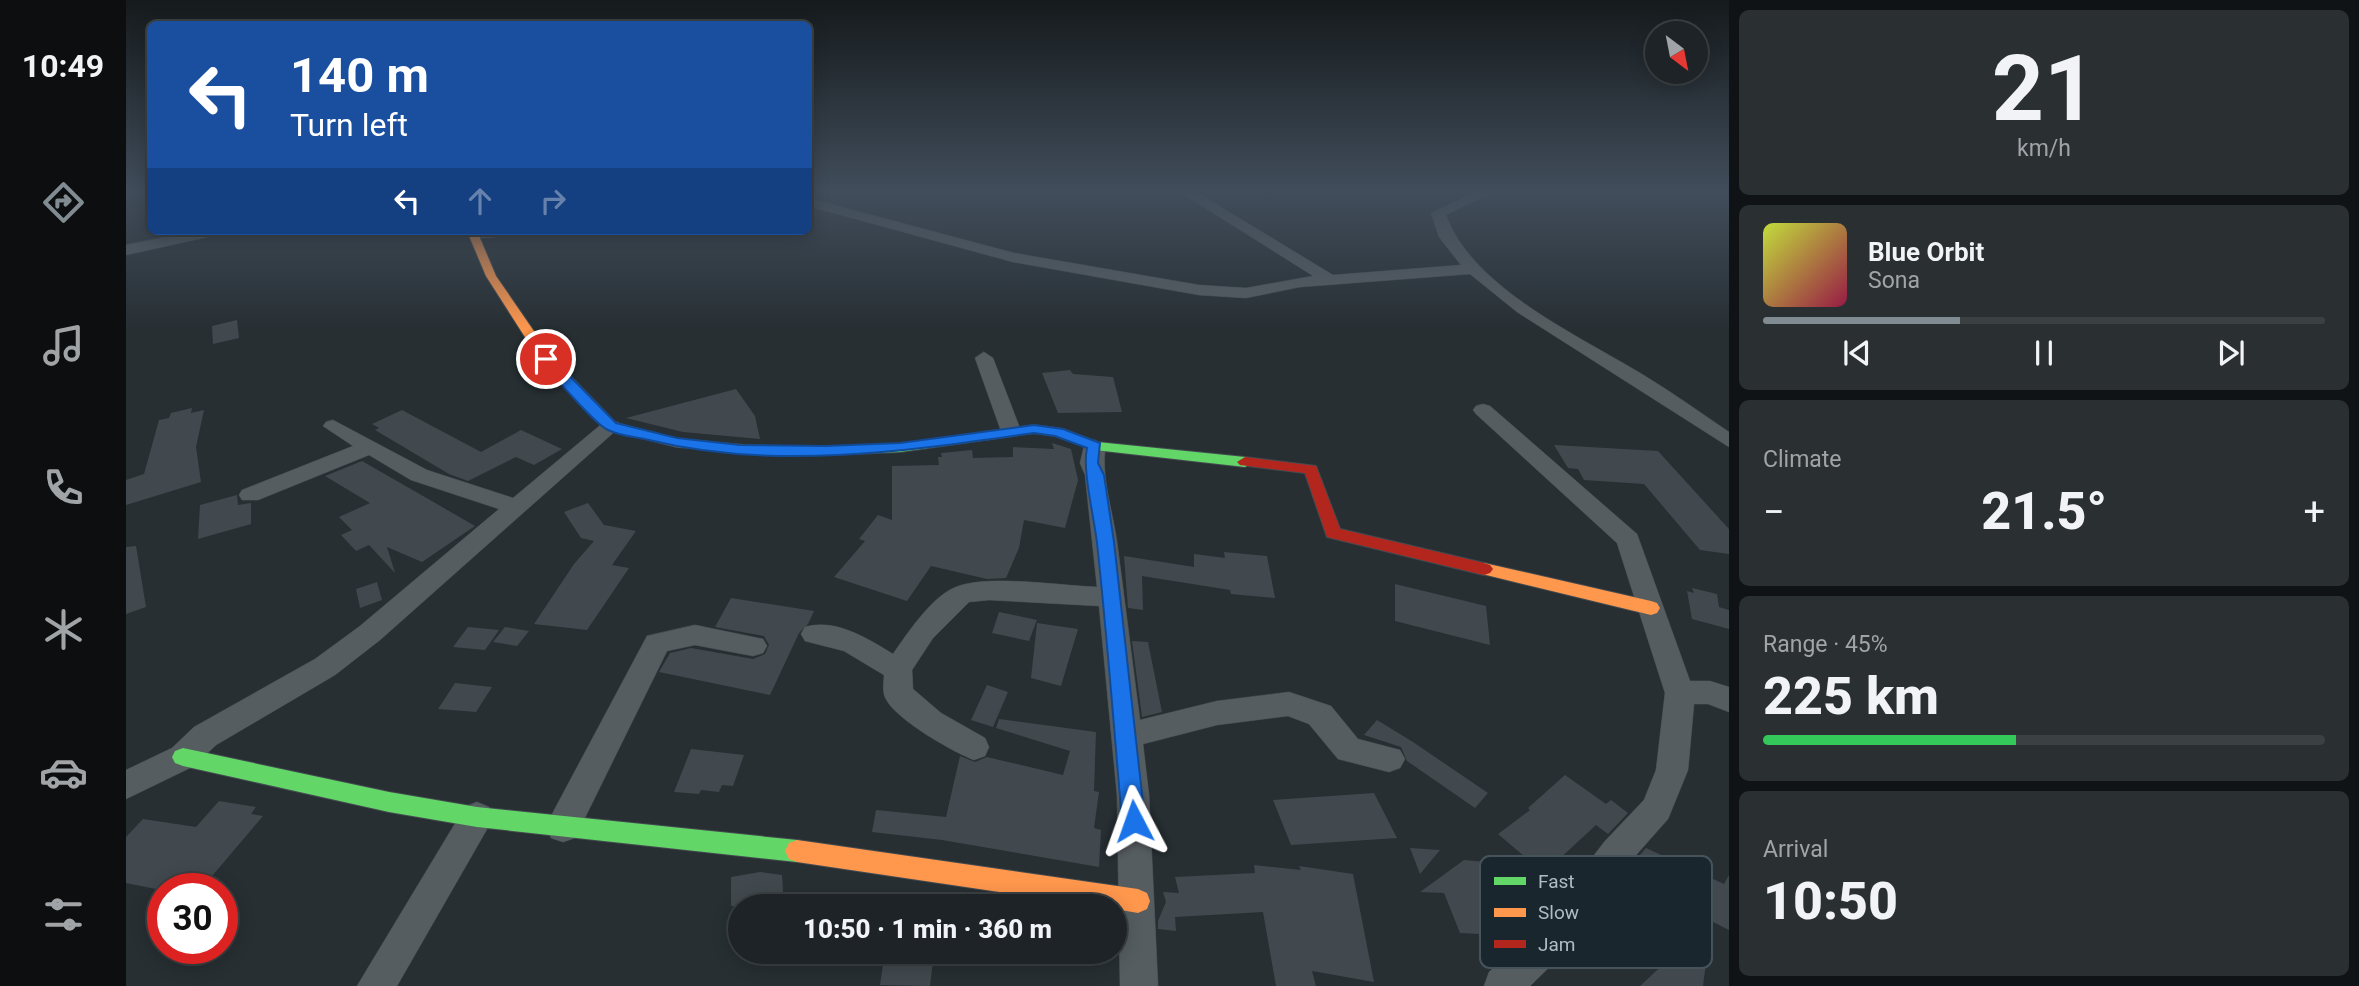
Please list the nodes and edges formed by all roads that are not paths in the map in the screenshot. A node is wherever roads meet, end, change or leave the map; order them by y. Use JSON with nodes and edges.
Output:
{"nodes":[{"id":1,"x":183,"y":238,"type":"edge"},
{"id":2,"x":476,"y":238,"type":"edge"},
{"id":3,"x":942,"y":238,"type":"edge"},
{"id":4,"x":1261,"y":238,"type":"edge"},
{"id":5,"x":1449,"y":238,"type":"edge"},
{"id":6,"x":126,"y":250,"type":"edge"},
{"id":7,"x":1471,"y":269,"type":"junction"},
{"id":8,"x":1330,"y":280,"type":"junction"},
{"id":9,"x":984,"y":358,"type":"dead end"},
{"id":10,"x":1483,"y":410,"type":"dead end"},
{"id":11,"x":332,"y":426,"type":"dead end"},
{"id":12,"x":611,"y":426,"type":"junction"},
{"id":13,"x":1011,"y":431,"type":"junction"},
{"id":14,"x":1729,"y":441,"type":"edge"},
{"id":15,"x":1095,"y":446,"type":"junction"},
{"id":16,"x":368,"y":448,"type":"junction"},
{"id":17,"x":250,"y":495,"type":"dead end"},
{"id":18,"x":516,"y":506,"type":"junction"},
{"id":19,"x":1110,"y":597,"type":"junction"},
{"id":20,"x":1651,"y":608,"type":"junction"},
{"id":21,"x":815,"y":634,"type":"dead end"},
{"id":22,"x":753,"y":646,"type":"dead end"},
{"id":23,"x":898,"y":669,"type":"junction"},
{"id":24,"x":1680,"y":693,"type":"junction"},
{"id":25,"x":1729,"y":700,"type":"edge"},
{"id":26,"x":1126,"y":736,"type":"junction"},
{"id":27,"x":974,"y":747,"type":"dead end"},
{"id":28,"x":183,"y":757,"type":"junction"},
{"id":29,"x":1388,"y":759,"type":"dead end"},
{"id":30,"x":126,"y":785,"type":"edge"},
{"id":31,"x":477,"y":817,"type":"junction"},
{"id":32,"x":563,"y":827,"type":"junction"},
{"id":33,"x":1614,"y":856,"type":"edge"},
{"id":34,"x":1138,"y":901,"type":"junction"},
{"id":35,"x":1522,"y":968,"type":"edge"},
{"id":36,"x":376,"y":986,"type":"edge"},
{"id":37,"x":1139,"y":986,"type":"edge"},
{"id":38,"x":1503,"y":986,"type":"edge"}],
"edges":[{"from":1,"to":6,"type":"street"},
{"from":2,"to":12,"type":"street"},
{"from":3,"to":8,"type":"street"},
{"from":4,"to":8,"type":"street"},
{"from":5,"to":7,"type":"street"},
{"from":7,"to":8,"type":"street"},
{"from":7,"to":14,"type":"street"},
{"from":9,"to":13,"type":"street"},
{"from":10,"to":20,"type":"street"},
{"from":11,"to":16,"type":"street"},
{"from":12,"to":13,"type":"street"},
{"from":12,"to":18,"type":"street"},
{"from":13,"to":15,"type":"street"},
{"from":15,"to":19,"type":"street"},
{"from":15,"to":20,"type":"street"},
{"from":16,"to":17,"type":"street"},
{"from":16,"to":18,"type":"street"},
{"from":18,"to":28,"type":"street"},
{"from":19,"to":23,"type":"street"},
{"from":19,"to":26,"type":"street"},
{"from":20,"to":24,"type":"street"},
{"from":21,"to":23,"type":"street"},
{"from":22,"to":32,"type":"street"},
{"from":23,"to":27,"type":"street"},
{"from":24,"to":25,"type":"street"},
{"from":24,"to":33,"type":"street"},
{"from":26,"to":29,"type":"street"},
{"from":26,"to":34,"type":"street"},
{"from":28,"to":30,"type":"street"},
{"from":28,"to":31,"type":"street"},
{"from":31,"to":32,"type":"street"},
{"from":31,"to":36,"type":"street"},
{"from":32,"to":34,"type":"street"},
{"from":34,"to":37,"type":"street"},
{"from":35,"to":38,"type":"street"}]}
